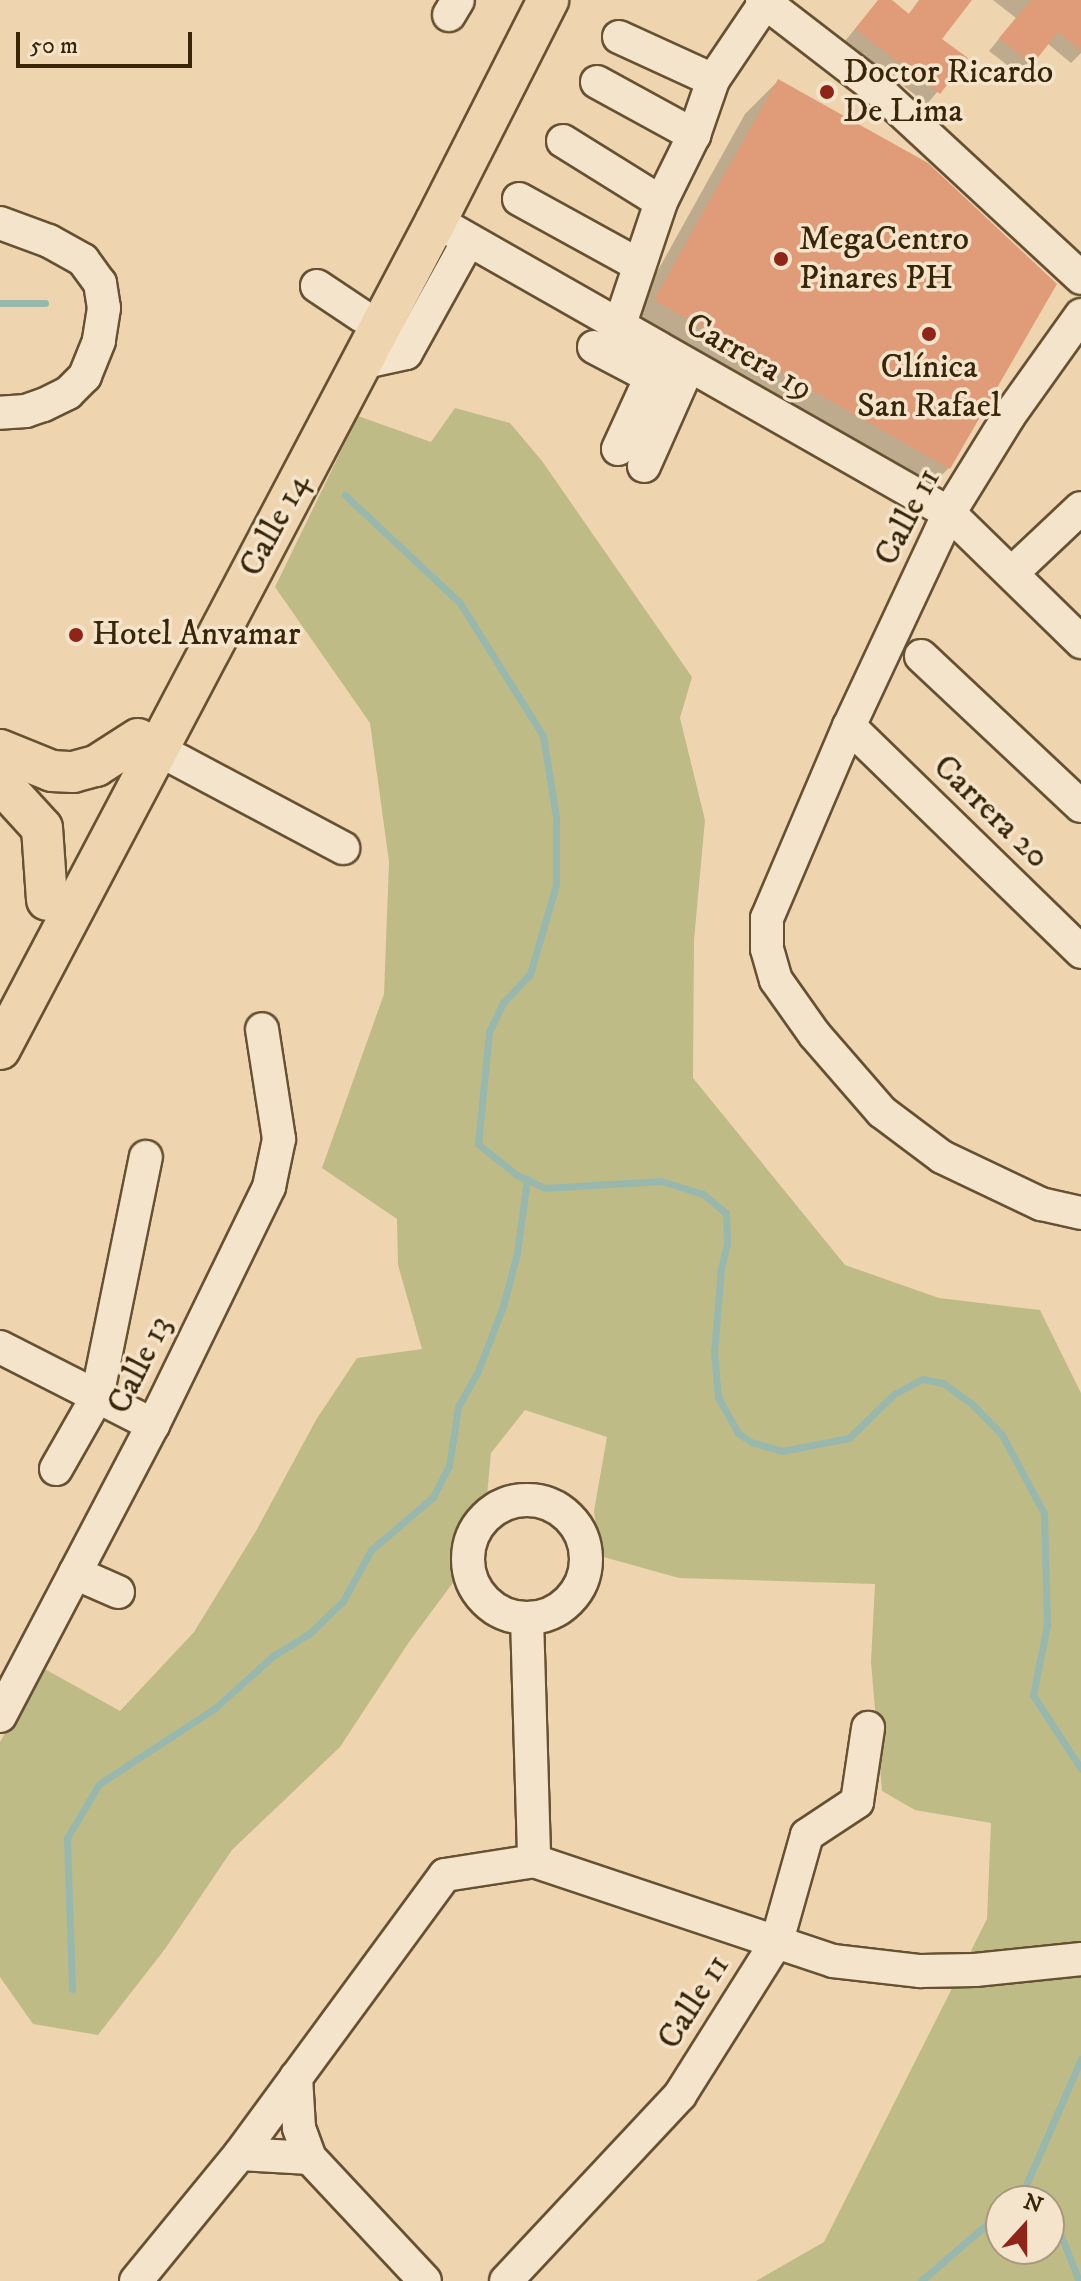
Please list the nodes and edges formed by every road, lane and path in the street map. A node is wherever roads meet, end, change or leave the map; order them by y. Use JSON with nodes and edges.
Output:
{"nodes":[{"id":1,"x":527,"y":0,"type":"edge"},
{"id":2,"x":548,"y":0,"type":"edge"},
{"id":3,"x":765,"y":1,"type":"edge"},
{"id":4,"x":619,"y":37,"type":"dead end"},
{"id":5,"x":713,"y":80,"type":"junction"},
{"id":6,"x":597,"y":82,"type":"dead end"},
{"id":7,"x":694,"y":135,"type":"junction"},
{"id":8,"x":563,"y":141,"type":"dead end"},
{"id":9,"x":519,"y":199,"type":"dead end"},
{"id":10,"x":661,"y":202,"type":"junction"},
{"id":11,"x":0,"y":223,"type":"edge"},
{"id":12,"x":452,"y":231,"type":"junction"},
{"id":13,"x":639,"y":265,"type":"junction"},
{"id":14,"x":1081,"y":278,"type":"edge"},
{"id":15,"x":317,"y":286,"type":"dead end"},
{"id":16,"x":1081,"y":315,"type":"edge"},
{"id":17,"x":362,"y":316,"type":"junction"},
{"id":18,"x":619,"y":327,"type":"junction"},
{"id":19,"x":594,"y":347,"type":"dead end"},
{"id":20,"x":672,"y":377,"type":"junction"},
{"id":21,"x":0,"y":413,"type":"edge"},
{"id":22,"x":631,"y":458,"type":"dead end"},
{"id":23,"x":1081,"y":508,"type":"edge"},
{"id":24,"x":949,"y":513,"type":"junction"},
{"id":25,"x":1013,"y":572,"type":"junction"},
{"id":26,"x":1081,"y":642,"type":"edge"},
{"id":27,"x":921,"y":656,"type":"dead end"},
{"id":28,"x":849,"y":726,"type":"junction"},
{"id":29,"x":147,"y":744,"type":"junction"},
{"id":30,"x":0,"y":750,"type":"edge"},
{"id":31,"x":0,"y":782,"type":"edge"},
{"id":32,"x":1081,"y":806,"type":"edge"},
{"id":33,"x":102,"y":827,"type":"junction"},
{"id":34,"x":42,"y":828,"type":"junction"},
{"id":35,"x":343,"y":848,"type":"dead end"},
{"id":36,"x":47,"y":900,"type":"junction"},
{"id":37,"x":1081,"y":952,"type":"edge"},
{"id":38,"x":0,"y":992,"type":"edge"},
{"id":39,"x":262,"y":1029,"type":"dead end"},
{"id":40,"x":0,"y":1049,"type":"edge"},
{"id":41,"x":146,"y":1157,"type":"dead end"},
{"id":42,"x":1081,"y":1213,"type":"edge"},
{"id":43,"x":0,"y":1347,"type":"edge"},
{"id":44,"x":97,"y":1397,"type":"junction"},
{"id":45,"x":153,"y":1425,"type":"junction"},
{"id":46,"x":56,"y":1469,"type":"dead end"},
{"id":47,"x":75,"y":1573,"type":"junction"},
{"id":48,"x":118,"y":1592,"type":"dead end"},
{"id":49,"x":527,"y":1618,"type":"dead end"},
{"id":50,"x":0,"y":1716,"type":"edge"},
{"id":51,"x":868,"y":1728,"type":"dead end"},
{"id":52,"x":534,"y":1861,"type":"junction"},
{"id":53,"x":777,"y":1941,"type":"junction"},
{"id":54,"x":1081,"y":1959,"type":"edge"},
{"id":55,"x":296,"y":2077,"type":"junction"},
{"id":56,"x":240,"y":2154,"type":"junction"},
{"id":57,"x":310,"y":2158,"type":"junction"},
{"id":58,"x":136,"y":2281,"type":"edge"},
{"id":59,"x":425,"y":2281,"type":"edge"},
{"id":60,"x":506,"y":2281,"type":"edge"}],
"edges":[{"from":1,"to":17,"type":"main road","name":"Calle 14"},
{"from":2,"to":12,"type":"main road","name":"Calle 14"},
{"from":3,"to":5,"type":"street"},
{"from":3,"to":14,"type":"street"},
{"from":4,"to":5,"type":"street"},
{"from":5,"to":7,"type":"street"},
{"from":6,"to":7,"type":"street"},
{"from":7,"to":10,"type":"street"},
{"from":8,"to":10,"type":"street"},
{"from":9,"to":13,"type":"street"},
{"from":10,"to":13,"type":"street"},
{"from":11,"to":21,"type":"street"},
{"from":12,"to":18,"type":"street","name":"Carrera 19"},
{"from":12,"to":29,"type":"main road","name":"Calle 14"},
{"from":13,"to":18,"type":"street"},
{"from":15,"to":17,"type":"street"},
{"from":16,"to":24,"type":"street","name":"Calle 11"},
{"from":17,"to":29,"type":"main road","name":"Calle 14"},
{"from":18,"to":20,"type":"street","name":"Carrera 19"},
{"from":19,"to":20,"type":"street"},
{"from":20,"to":22,"type":"street"},
{"from":20,"to":24,"type":"street","name":"Carrera 19"},
{"from":23,"to":25,"type":"street"},
{"from":24,"to":25,"type":"street","name":"Carrera 19"},
{"from":24,"to":28,"type":"street","name":"Calle 11"},
{"from":25,"to":26,"type":"street","name":"Carrera 19"},
{"from":27,"to":32,"type":"street"},
{"from":28,"to":37,"type":"street","name":"Carrera 20"},
{"from":28,"to":42,"type":"street","name":"Calle 11"},
{"from":29,"to":30,"type":"main road"},
{"from":29,"to":33,"type":"main road","name":"Calle 14"},
{"from":29,"to":35,"type":"street"},
{"from":31,"to":34,"type":"main road"},
{"from":33,"to":34,"type":"main road"},
{"from":33,"to":36,"type":"main road","name":"Calle 14"},
{"from":33,"to":40,"type":"main road","name":"Calle 14"},
{"from":34,"to":36,"type":"main road"},
{"from":36,"to":38,"type":"main road","name":"Calle 14"},
{"from":39,"to":45,"type":"street","name":"Calle 13"},
{"from":41,"to":44,"type":"street"},
{"from":43,"to":44,"type":"street"},
{"from":44,"to":45,"type":"street"},
{"from":44,"to":46,"type":"street"},
{"from":45,"to":47,"type":"street","name":"Calle 13"},
{"from":47,"to":48,"type":"street"},
{"from":47,"to":50,"type":"street","name":"Calle 13"},
{"from":49,"to":52,"type":"street"},
{"from":51,"to":53,"type":"street","name":"Calle 11"},
{"from":52,"to":53,"type":"street"},
{"from":52,"to":55,"type":"street"},
{"from":53,"to":54,"type":"street"},
{"from":53,"to":60,"type":"street","name":"Calle 11"},
{"from":55,"to":56,"type":"street"},
{"from":55,"to":57,"type":"street"},
{"from":56,"to":57,"type":"street"},
{"from":56,"to":58,"type":"street"},
{"from":57,"to":59,"type":"street"}]}
